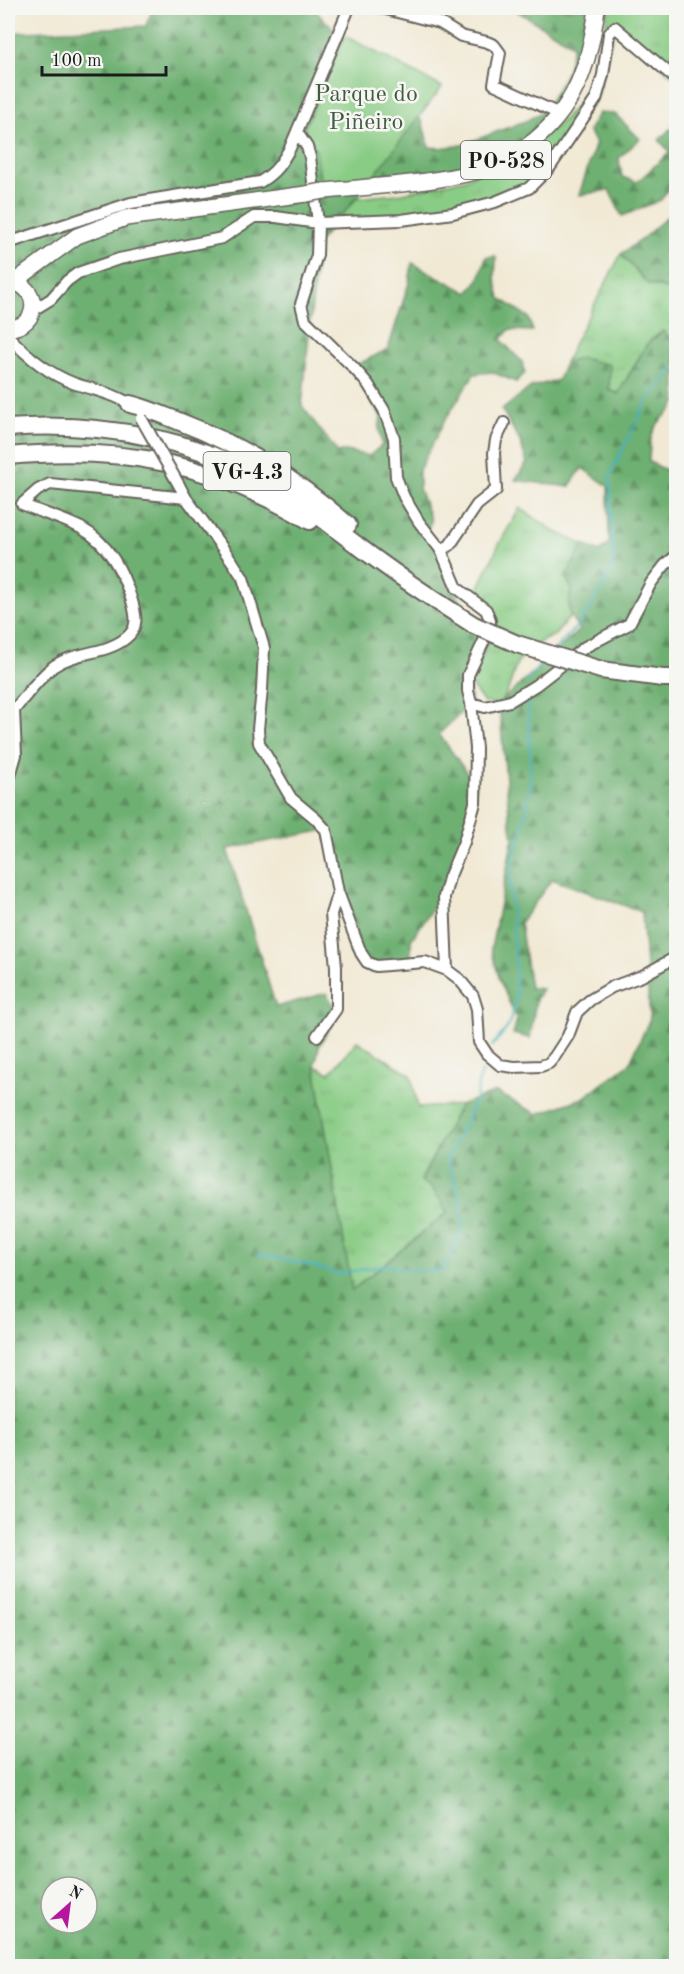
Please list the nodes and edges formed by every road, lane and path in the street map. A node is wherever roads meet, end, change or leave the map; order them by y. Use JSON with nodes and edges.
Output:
{"nodes":[{"id":1,"x":349,"y":8,"type":"edge"},
{"id":2,"x":382,"y":8,"type":"edge"},
{"id":3,"x":597,"y":8,"type":"edge"},
{"id":4,"x":676,"y":79,"type":"edge"},
{"id":5,"x":553,"y":111,"type":"dead end"},
{"id":6,"x":297,"y":132,"type":"junction"},
{"id":7,"x":318,"y":223,"type":"junction"},
{"id":8,"x":8,"y":243,"type":"edge"},
{"id":9,"x":51,"y":254,"type":"junction"},
{"id":10,"x":10,"y":282,"type":"edge"},
{"id":11,"x":31,"y":301,"type":"junction"},
{"id":12,"x":10,"y":329,"type":"edge"},
{"id":13,"x":130,"y":404,"type":"junction"},
{"id":14,"x":504,"y":423,"type":"dead end"},
{"id":15,"x":8,"y":428,"type":"edge"},
{"id":16,"x":8,"y":456,"type":"edge"},
{"id":17,"x":186,"y":498,"type":"junction"},
{"id":18,"x":441,"y":550,"type":"junction"},
{"id":19,"x":676,"y":556,"type":"edge"},
{"id":20,"x":432,"y":599,"type":"junction"},
{"id":21,"x":676,"y":678,"type":"edge"},
{"id":22,"x":471,"y":703,"type":"junction"},
{"id":23,"x":8,"y":783,"type":"edge"},
{"id":24,"x":338,"y":892,"type":"junction"},
{"id":25,"x":676,"y":957,"type":"edge"},
{"id":26,"x":447,"y":970,"type":"junction"},
{"id":27,"x":317,"y":1036,"type":"dead end"}],
"edges":[{"from":1,"to":6,"type":"street"},
{"from":2,"to":5,"type":"street"},
{"from":3,"to":9,"type":"main road","number":"PO-528","bridge":true},
{"from":4,"to":7,"type":"street"},
{"from":6,"to":7,"type":"street"},
{"from":6,"to":8,"type":"street"},
{"from":7,"to":11,"type":"street"},
{"from":7,"to":18,"type":"street"},
{"from":9,"to":10,"type":"main road","number":"PO-528"},
{"from":9,"to":11,"type":"main road","number":"PO-528"},
{"from":10,"to":11,"type":"main road"},
{"from":11,"to":12,"type":"main road"},
{"from":12,"to":13,"type":"street"},
{"from":13,"to":17,"type":"street","bridge":true},
{"from":13,"to":20,"type":"highway"},
{"from":14,"to":18,"type":"street"},
{"from":15,"to":20,"type":"highway","number":"VG-4.3"},
{"from":16,"to":20,"type":"highway"},
{"from":17,"to":23,"type":"street"},
{"from":17,"to":24,"type":"street"},
{"from":18,"to":22,"type":"street"},
{"from":19,"to":22,"type":"street"},
{"from":20,"to":21,"type":"highway","number":"VG-4.3","bridge":true},
{"from":22,"to":26,"type":"street"},
{"from":24,"to":26,"type":"street"},
{"from":24,"to":27,"type":"street"},
{"from":25,"to":26,"type":"street"}]}
